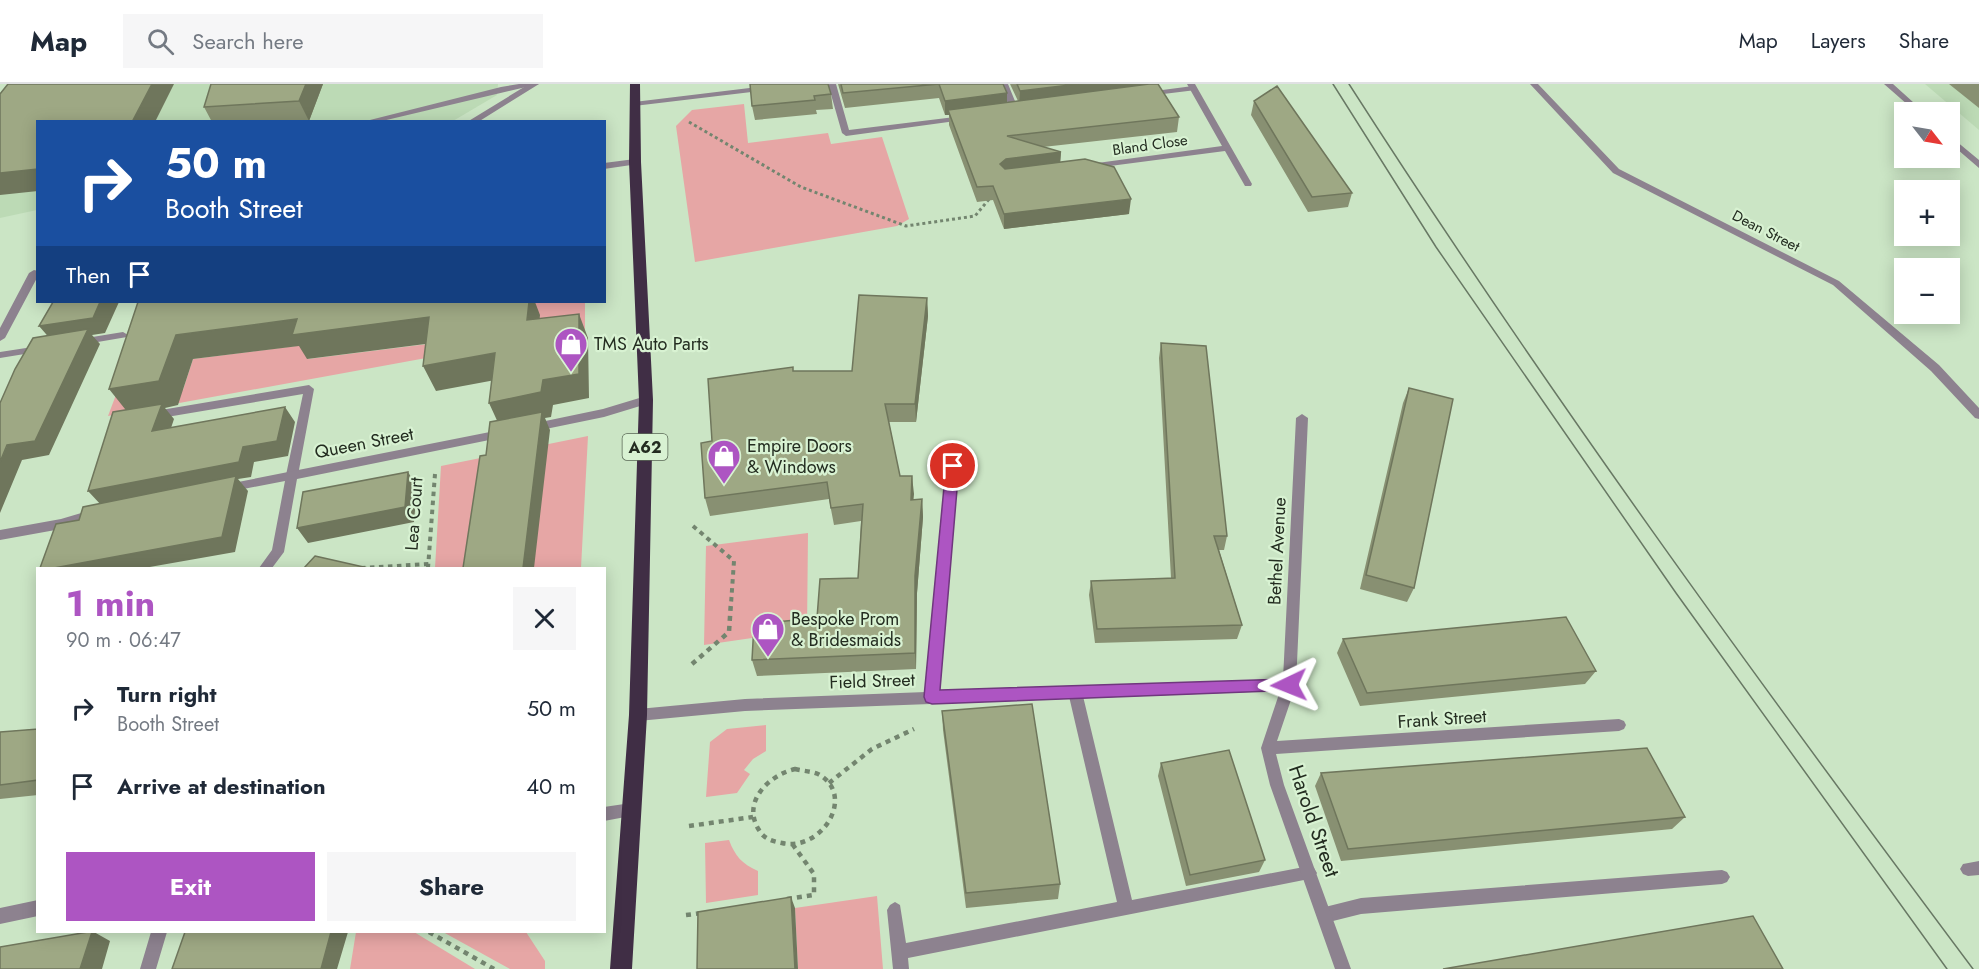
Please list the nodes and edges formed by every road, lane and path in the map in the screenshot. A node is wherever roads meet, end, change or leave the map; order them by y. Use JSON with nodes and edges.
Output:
{"nodes":[{"id":1,"x":535,"y":84,"type":"edge"},
{"id":2,"x":635,"y":84,"type":"edge"},
{"id":3,"x":832,"y":84,"type":"edge"},
{"id":4,"x":1004,"y":84,"type":"edge"},
{"id":5,"x":1534,"y":84,"type":"edge"},
{"id":6,"x":1888,"y":84,"type":"edge"},
{"id":7,"x":780,"y":86,"type":"edge"},
{"id":8,"x":1192,"y":86,"type":"edge"},
{"id":9,"x":750,"y":87,"type":"edge"},
{"id":10,"x":1134,"y":96,"type":"edge"},
{"id":11,"x":1909,"y":102,"type":"edge"},
{"id":12,"x":634,"y":104,"type":"junction"},
{"id":13,"x":1027,"y":109,"type":"edge"},
{"id":14,"x":1015,"y":111,"type":"junction"},
{"id":15,"x":1004,"y":112,"type":"edge"},
{"id":16,"x":970,"y":117,"type":"edge"},
{"id":17,"x":374,"y":120,"type":"edge"},
{"id":18,"x":474,"y":120,"type":"edge"},
{"id":19,"x":686,"y":121,"type":"dead end"},
{"id":20,"x":1226,"y":148,"type":"junction"},
{"id":21,"x":1960,"y":148,"type":"edge"},
{"id":22,"x":635,"y":162,"type":"junction"},
{"id":23,"x":1979,"y":165,"type":"edge"},
{"id":24,"x":606,"y":166,"type":"edge"},
{"id":25,"x":1075,"y":169,"type":"edge"},
{"id":26,"x":1248,"y":183,"type":"dead end"},
{"id":27,"x":993,"y":194,"type":"edge"},
{"id":28,"x":34,"y":273,"type":"dead end"},
{"id":29,"x":123,"y":335,"type":"dead end"},
{"id":30,"x":0,"y":338,"type":"edge"},
{"id":31,"x":67,"y":344,"type":"edge"},
{"id":32,"x":45,"y":348,"type":"edge"},
{"id":33,"x":0,"y":355,"type":"edge"},
{"id":34,"x":646,"y":400,"type":"junction"},
{"id":35,"x":1979,"y":415,"type":"edge"},
{"id":36,"x":147,"y":417,"type":"edge"},
{"id":37,"x":1302,"y":418,"type":"dead end"},
{"id":38,"x":953,"y":466,"type":"dead end"},
{"id":39,"x":435,"y":473,"type":"dead end"},
{"id":40,"x":292,"y":475,"type":"junction"},
{"id":41,"x":213,"y":491,"type":"edge"},
{"id":42,"x":94,"y":514,"type":"edge"},
{"id":43,"x":693,"y":526,"type":"dead end"},
{"id":44,"x":0,"y":535,"type":"edge"},
{"id":45,"x":429,"y":566,"type":"edge"},
{"id":46,"x":266,"y":567,"type":"edge"},
{"id":47,"x":395,"y":567,"type":"edge"},
{"id":48,"x":692,"y":663,"type":"dead end"},
{"id":49,"x":1289,"y":685,"type":"junction"},
{"id":50,"x":1076,"y":692,"type":"junction"},
{"id":51,"x":932,"y":697,"type":"junction"},
{"id":52,"x":638,"y":715,"type":"junction"},
{"id":53,"x":1619,"y":725,"type":"dead end"},
{"id":54,"x":1268,"y":748,"type":"junction"},
{"id":55,"x":829,"y":783,"type":"junction"},
{"id":56,"x":631,"y":810,"type":"junction"},
{"id":57,"x":606,"y":814,"type":"edge"},
{"id":58,"x":753,"y":816,"type":"junction"},
{"id":59,"x":689,"y":825,"type":"dead end"},
{"id":60,"x":793,"y":845,"type":"junction"},
{"id":61,"x":1309,"y":873,"type":"junction"},
{"id":62,"x":1722,"y":877,"type":"dead end"},
{"id":63,"x":781,"y":900,"type":"edge"},
{"id":64,"x":36,"y":908,"type":"edge"},
{"id":65,"x":1126,"y":908,"type":"junction"},
{"id":66,"x":895,"y":910,"type":"dead end"},
{"id":67,"x":716,"y":911,"type":"edge"},
{"id":68,"x":686,"y":915,"type":"dead end"},
{"id":69,"x":1324,"y":915,"type":"junction"},
{"id":70,"x":0,"y":916,"type":"edge"},
{"id":71,"x":159,"y":933,"type":"edge"},
{"id":72,"x":431,"y":933,"type":"edge"},
{"id":73,"x":900,"y":952,"type":"junction"},
{"id":74,"x":148,"y":969,"type":"edge"},
{"id":75,"x":494,"y":969,"type":"edge"},
{"id":76,"x":621,"y":969,"type":"edge"},
{"id":77,"x":901,"y":969,"type":"edge"},
{"id":78,"x":1343,"y":969,"type":"edge"}],
"edges":[{"from":1,"to":17,"type":"street"},
{"from":1,"to":18,"type":"street"},
{"from":2,"to":12,"type":"highway","number":"A62"},
{"from":3,"to":16,"type":"street"},
{"from":4,"to":14,"type":"street"},
{"from":5,"to":35,"type":"street","name":"Dean Street"},
{"from":6,"to":11,"type":"street"},
{"from":7,"to":9,"type":"street"},
{"from":8,"to":10,"type":"street"},
{"from":8,"to":20,"type":"street","name":"Bland Close"},
{"from":9,"to":12,"type":"street"},
{"from":12,"to":22,"type":"highway","number":"A62"},
{"from":13,"to":14,"type":"street"},
{"from":14,"to":15,"type":"street"},
{"from":19,"to":27,"type":"path"},
{"from":20,"to":25,"type":"street","name":"Bland Close"},
{"from":20,"to":26,"type":"street","name":"Bland Close"},
{"from":21,"to":23,"type":"street"},
{"from":22,"to":24,"type":"street"},
{"from":22,"to":34,"type":"highway","number":"A62"},
{"from":28,"to":30,"type":"street"},
{"from":29,"to":31,"type":"street"},
{"from":32,"to":33,"type":"street"},
{"from":34,"to":40,"type":"street","name":"Queen Street"},
{"from":34,"to":52,"type":"highway","number":"A62"},
{"from":36,"to":40,"type":"street"},
{"from":37,"to":49,"type":"street","name":"Bethel Avenue"},
{"from":38,"to":51,"type":"street"},
{"from":39,"to":45,"type":"path","name":"Lea Court"},
{"from":40,"to":41,"type":"street","name":"Queen Street"},
{"from":40,"to":46,"type":"street"},
{"from":42,"to":44,"type":"street"},
{"from":43,"to":48,"type":"path"},
{"from":45,"to":47,"type":"path"},
{"from":49,"to":50,"type":"street","name":"Field Street"},
{"from":49,"to":54,"type":"street","name":"Harold Street"},
{"from":50,"to":51,"type":"street","name":"Field Street"},
{"from":50,"to":65,"type":"street"},
{"from":51,"to":52,"type":"street","name":"Field Street"},
{"from":51,"to":55,"type":"path"},
{"from":52,"to":56,"type":"highway","number":"A62"},
{"from":53,"to":54,"type":"street","name":"Frank Street"},
{"from":54,"to":61,"type":"street","name":"Harold Street"},
{"from":55,"to":58,"type":"path"},
{"from":55,"to":60,"type":"path"},
{"from":56,"to":57,"type":"street"},
{"from":56,"to":76,"type":"highway","number":"A62"},
{"from":58,"to":59,"type":"path"},
{"from":58,"to":60,"type":"path"},
{"from":60,"to":63,"type":"path"},
{"from":61,"to":65,"type":"street"},
{"from":61,"to":69,"type":"street","name":"Harold Street"},
{"from":62,"to":69,"type":"street"},
{"from":64,"to":70,"type":"street"},
{"from":65,"to":73,"type":"street"},
{"from":66,"to":73,"type":"street"},
{"from":67,"to":68,"type":"path"},
{"from":69,"to":78,"type":"street","name":"Harold Street"},
{"from":71,"to":74,"type":"street"},
{"from":72,"to":75,"type":"path"},
{"from":73,"to":77,"type":"street"}]}
